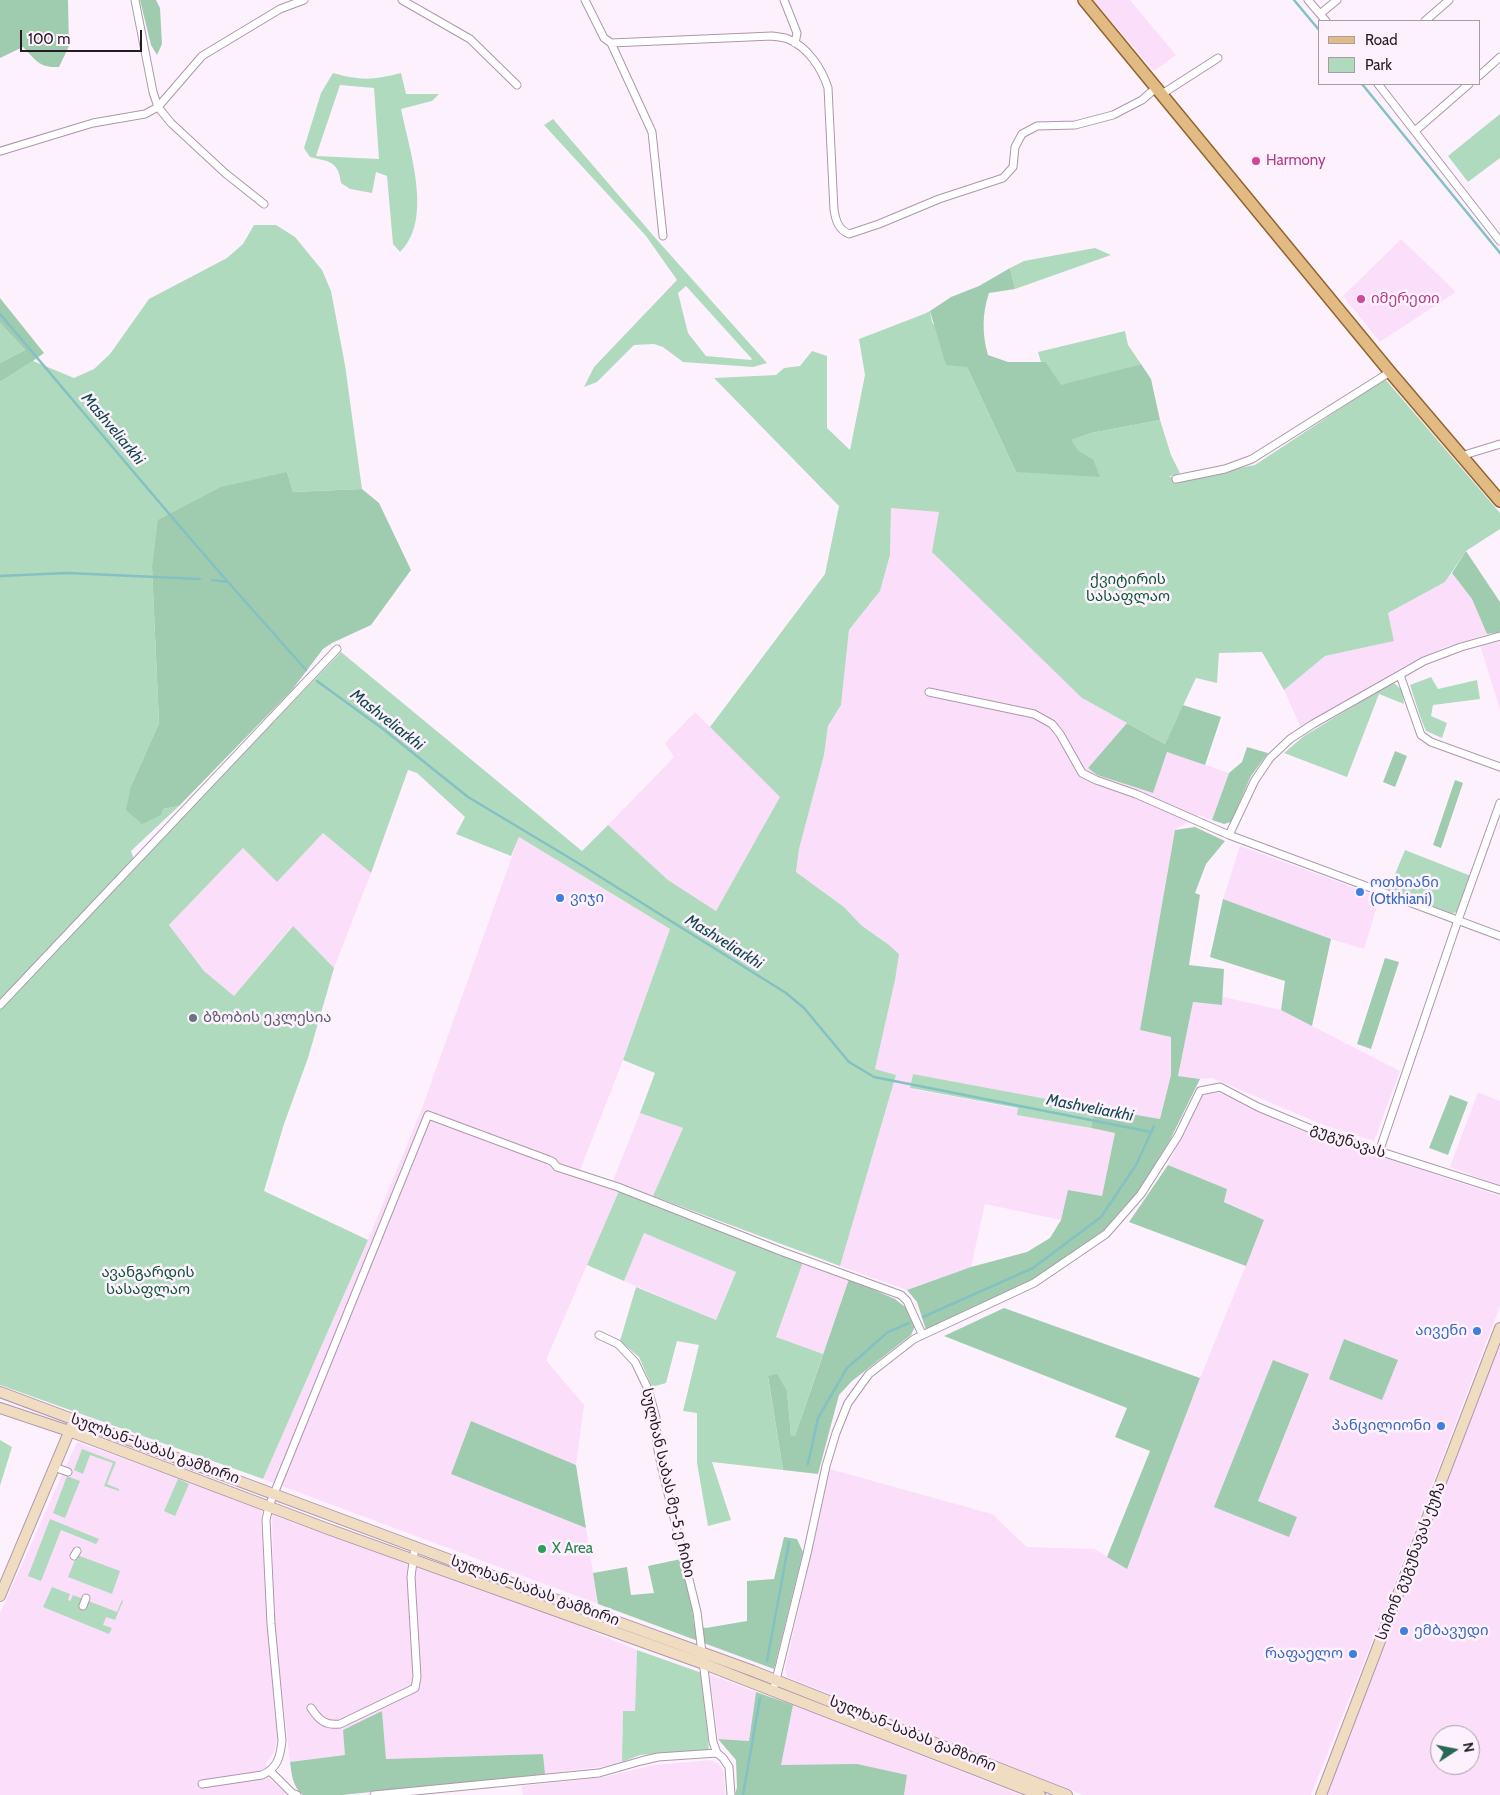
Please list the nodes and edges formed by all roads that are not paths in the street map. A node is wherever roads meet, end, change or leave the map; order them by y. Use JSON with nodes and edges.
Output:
{"nodes":[{"id":1,"x":135,"y":0,"type":"edge"},
{"id":2,"x":304,"y":0,"type":"edge"},
{"id":3,"x":402,"y":0,"type":"edge"},
{"id":4,"x":585,"y":0,"type":"edge"},
{"id":5,"x":784,"y":0,"type":"edge"},
{"id":6,"x":1084,"y":0,"type":"edge"},
{"id":7,"x":1308,"y":0,"type":"edge"},
{"id":8,"x":1337,"y":0,"type":"edge"},
{"id":9,"x":1449,"y":0,"type":"edge"},
{"id":10,"x":1320,"y":14,"type":"junction"},
{"id":11,"x":1325,"y":20,"type":"edge"},
{"id":12,"x":1426,"y":20,"type":"edge"},
{"id":13,"x":611,"y":43,"type":"junction"},
{"id":14,"x":795,"y":43,"type":"junction"},
{"id":15,"x":1500,"y":57,"type":"edge"},
{"id":16,"x":1218,"y":58,"type":"dead end"},
{"id":17,"x":1480,"y":75,"type":"edge"},
{"id":18,"x":516,"y":85,"type":"dead end"},
{"id":19,"x":1379,"y":85,"type":"edge"},
{"id":20,"x":1468,"y":85,"type":"edge"},
{"id":21,"x":1159,"y":90,"type":"junction"},
{"id":22,"x":158,"y":107,"type":"junction"},
{"id":23,"x":1415,"y":131,"type":"junction"},
{"id":24,"x":1,"y":151,"type":"edge"},
{"id":25,"x":264,"y":204,"type":"dead end"},
{"id":26,"x":663,"y":236,"type":"dead end"},
{"id":27,"x":1500,"y":241,"type":"edge"},
{"id":28,"x":1390,"y":372,"type":"junction"},
{"id":29,"x":1500,"y":444,"type":"edge"},
{"id":30,"x":1461,"y":456,"type":"junction"},
{"id":31,"x":1176,"y":479,"type":"dead end"},
{"id":32,"x":1500,"y":501,"type":"edge"},
{"id":33,"x":1500,"y":636,"type":"edge"},
{"id":34,"x":337,"y":649,"type":"dead end"},
{"id":35,"x":1400,"y":675,"type":"junction"},
{"id":36,"x":929,"y":692,"type":"dead end"},
{"id":37,"x":1500,"y":767,"type":"edge"},
{"id":38,"x":1500,"y":803,"type":"edge"},
{"id":39,"x":1229,"y":835,"type":"junction"},
{"id":40,"x":1458,"y":920,"type":"junction"},
{"id":41,"x":1500,"y":936,"type":"edge"},
{"id":42,"x":0,"y":1005,"type":"edge"},
{"id":43,"x":1379,"y":1152,"type":"junction"},
{"id":44,"x":1500,"y":1190,"type":"edge"},
{"id":45,"x":1500,"y":1328,"type":"edge"},
{"id":46,"x":922,"y":1334,"type":"junction"},
{"id":47,"x":599,"y":1335,"type":"dead end"},
{"id":48,"x":0,"y":1392,"type":"edge"},
{"id":49,"x":0,"y":1408,"type":"edge"},
{"id":50,"x":74,"y":1419,"type":"junction"},
{"id":51,"x":69,"y":1431,"type":"junction"},
{"id":52,"x":54,"y":1468,"type":"junction"},
{"id":53,"x":68,"y":1472,"type":"dead end"},
{"id":54,"x":274,"y":1494,"type":"junction"},
{"id":55,"x":269,"y":1506,"type":"junction"},
{"id":56,"x":415,"y":1546,"type":"junction"},
{"id":57,"x":412,"y":1558,"type":"junction"},
{"id":58,"x":0,"y":1596,"type":"edge"},
{"id":59,"x":86,"y":1598,"type":"dead end"},
{"id":60,"x":83,"y":1606,"type":"dead end"},
{"id":61,"x":701,"y":1652,"type":"junction"},
{"id":62,"x":704,"y":1664,"type":"junction"},
{"id":63,"x":776,"y":1679,"type":"junction"},
{"id":64,"x":774,"y":1691,"type":"junction"},
{"id":65,"x":311,"y":1708,"type":"dead end"},
{"id":66,"x":717,"y":1753,"type":"junction"},
{"id":67,"x":270,"y":1771,"type":"junction"},
{"id":68,"x":202,"y":1784,"type":"dead end"},
{"id":69,"x":297,"y":1795,"type":"edge"},
{"id":70,"x":374,"y":1795,"type":"edge"},
{"id":71,"x":731,"y":1795,"type":"edge"},
{"id":72,"x":1040,"y":1795,"type":"edge"},
{"id":73,"x":1067,"y":1795,"type":"edge"},
{"id":74,"x":1321,"y":1795,"type":"edge"}],
"edges":[{"from":1,"to":22,"type":"street"},
{"from":2,"to":22,"type":"street"},
{"from":3,"to":18,"type":"street"},
{"from":4,"to":13,"type":"street"},
{"from":5,"to":14,"type":"street"},
{"from":6,"to":21,"type":"main road"},
{"from":7,"to":10,"type":"street"},
{"from":8,"to":10,"type":"street"},
{"from":9,"to":12,"type":"street"},
{"from":10,"to":11,"type":"street"},
{"from":13,"to":14,"type":"street"},
{"from":13,"to":26,"type":"street"},
{"from":14,"to":21,"type":"street"},
{"from":15,"to":17,"type":"street"},
{"from":16,"to":21,"type":"street"},
{"from":19,"to":23,"type":"street"},
{"from":20,"to":23,"type":"street"},
{"from":21,"to":28,"type":"main road"},
{"from":22,"to":24,"type":"street"},
{"from":22,"to":25,"type":"street"},
{"from":23,"to":27,"type":"street"},
{"from":28,"to":30,"type":"main road"},
{"from":28,"to":31,"type":"street"},
{"from":29,"to":30,"type":"street"},
{"from":30,"to":32,"type":"main road"},
{"from":33,"to":35,"type":"street"},
{"from":34,"to":42,"type":"street"},
{"from":35,"to":37,"type":"street"},
{"from":35,"to":39,"type":"street"},
{"from":36,"to":39,"type":"street"},
{"from":38,"to":40,"type":"street"},
{"from":39,"to":40,"type":"street"},
{"from":40,"to":41,"type":"street"},
{"from":40,"to":43,"type":"street"},
{"from":43,"to":44,"type":"street","name":"გუგუნავას"},
{"from":43,"to":46,"type":"street","name":"გუგუნავას"},
{"from":45,"to":74,"type":"main road","name":"სიმონ გუგუნავას ქუჩა"},
{"from":46,"to":54,"type":"street"},
{"from":46,"to":63,"type":"street"},
{"from":47,"to":61,"type":"street","name":"სულხან საბას მე-5 ე ჩიხი"},
{"from":48,"to":50,"type":"main road","name":"სულხან-საბას გამზირი"},
{"from":49,"to":51,"type":"main road","name":"სულხან-საბას გამზირი"},
{"from":50,"to":51,"type":"main road"},
{"from":50,"to":54,"type":"main road","name":"სულხან-საბას გამზირი"},
{"from":51,"to":52,"type":"main road"},
{"from":51,"to":55,"type":"main road","name":"სულხან-საბას გამზირი"},
{"from":52,"to":53,"type":"street"},
{"from":52,"to":58,"type":"main road"},
{"from":54,"to":55,"type":"street"},
{"from":54,"to":56,"type":"main road","name":"სულხან-საბას გამზირი"},
{"from":55,"to":57,"type":"main road","name":"სულხან-საბას გამზირი"},
{"from":55,"to":67,"type":"street"},
{"from":56,"to":57,"type":"street"},
{"from":56,"to":61,"type":"main road","name":"სულხან-საბას გამზირი"},
{"from":57,"to":62,"type":"main road","name":"სულხან-საბას გამზირი"},
{"from":57,"to":65,"type":"street"},
{"from":59,"to":60,"type":"street"},
{"from":61,"to":62,"type":"street","name":"სულხან საბას მე-5 ე ჩიხი"},
{"from":61,"to":63,"type":"main road","name":"სულხან-საბას გამზირი"},
{"from":62,"to":64,"type":"main road","name":"სულხან-საბას გამზირი"},
{"from":62,"to":66,"type":"street","name":"სულხან საბას მე-5 ე ჩიხი"},
{"from":63,"to":64,"type":"street"},
{"from":63,"to":73,"type":"main road","name":"სულხან-საბას გამზირი"},
{"from":64,"to":72,"type":"main road","name":"სულხან-საბას გამზირი"},
{"from":66,"to":70,"type":"street"},
{"from":66,"to":71,"type":"street","name":"სულხან საბას მე-5 ე ჩიხი"},
{"from":67,"to":68,"type":"street"},
{"from":67,"to":69,"type":"street"}]}
